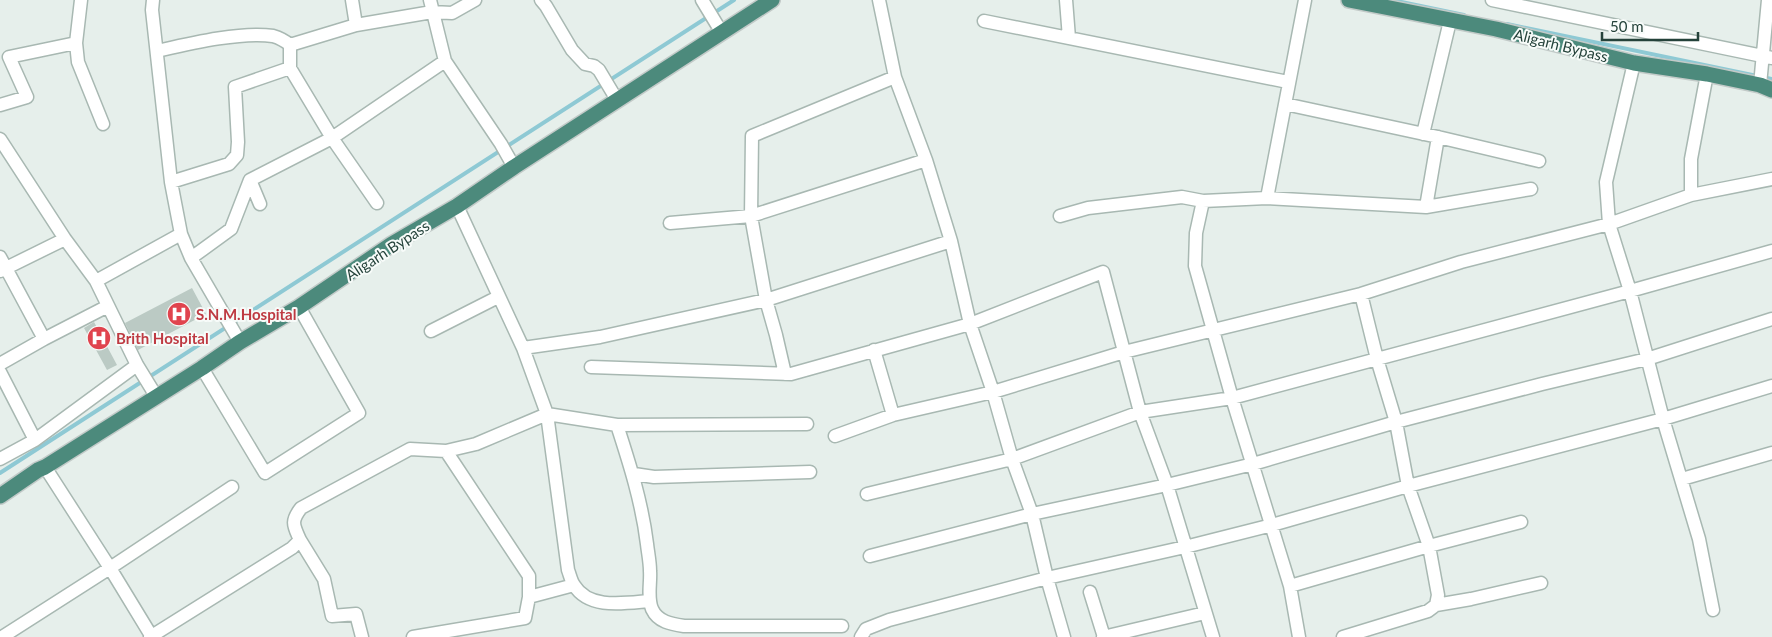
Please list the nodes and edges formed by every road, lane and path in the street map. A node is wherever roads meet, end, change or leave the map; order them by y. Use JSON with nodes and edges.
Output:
{"nodes":[{"id":1,"x":81,"y":0,"type":"edge"},
{"id":2,"x":154,"y":0,"type":"edge"},
{"id":3,"x":352,"y":0,"type":"edge"},
{"id":4,"x":475,"y":0,"type":"edge"},
{"id":5,"x":541,"y":0,"type":"edge"},
{"id":6,"x":772,"y":0,"type":"edge"},
{"id":7,"x":879,"y":0,"type":"edge"},
{"id":8,"x":1066,"y":0,"type":"edge"},
{"id":9,"x":1305,"y":0,"type":"edge"},
{"id":10,"x":1349,"y":0,"type":"edge"},
{"id":11,"x":1492,"y":0,"type":"edge"},
{"id":12,"x":1768,"y":0,"type":"edge"},
{"id":13,"x":705,"y":4,"type":"edge"},
{"id":14,"x":431,"y":6,"type":"edge"},
{"id":15,"x":984,"y":21,"type":"dead end"},
{"id":16,"x":1450,"y":21,"type":"junction"},
{"id":17,"x":356,"y":25,"type":"junction"},
{"id":18,"x":720,"y":29,"type":"junction"},
{"id":19,"x":1069,"y":38,"type":"junction"},
{"id":20,"x":76,"y":43,"type":"junction"},
{"id":21,"x":290,"y":45,"type":"junction"},
{"id":22,"x":157,"y":51,"type":"junction"},
{"id":23,"x":5,"y":58,"type":"edge"},
{"id":24,"x":1765,"y":60,"type":"edge"},
{"id":25,"x":445,"y":61,"type":"junction"},
{"id":26,"x":1634,"y":63,"type":"junction"},
{"id":27,"x":290,"y":68,"type":"junction"},
{"id":28,"x":1707,"y":74,"type":"junction"},
{"id":29,"x":895,"y":77,"type":"junction"},
{"id":30,"x":1288,"y":82,"type":"junction"},
{"id":31,"x":1764,"y":85,"type":"edge"},
{"id":32,"x":615,"y":98,"type":"junction"},
{"id":33,"x":1285,"y":104,"type":"junction"},
{"id":34,"x":0,"y":105,"type":"edge"},
{"id":35,"x":103,"y":124,"type":"dead end"},
{"id":36,"x":1423,"y":134,"type":"junction"},
{"id":37,"x":1438,"y":137,"type":"junction"},
{"id":38,"x":332,"y":138,"type":"junction"},
{"id":39,"x":0,"y":139,"type":"edge"},
{"id":40,"x":926,"y":160,"type":"junction"},
{"id":41,"x":1540,"y":161,"type":"dead end"},
{"id":42,"x":511,"y":162,"type":"junction"},
{"id":43,"x":1772,"y":179,"type":"edge"},
{"id":44,"x":250,"y":180,"type":"junction"},
{"id":45,"x":171,"y":182,"type":"junction"},
{"id":46,"x":1532,"y":189,"type":"dead end"},
{"id":47,"x":1691,"y":195,"type":"junction"},
{"id":48,"x":1267,"y":198,"type":"junction"},
{"id":49,"x":1203,"y":201,"type":"junction"},
{"id":50,"x":377,"y":203,"type":"dead end"},
{"id":51,"x":260,"y":204,"type":"dead end"},
{"id":52,"x":457,"y":206,"type":"junction"},
{"id":53,"x":1426,"y":208,"type":"junction"},
{"id":54,"x":751,"y":216,"type":"junction"},
{"id":55,"x":1060,"y":216,"type":"dead end"},
{"id":56,"x":670,"y":223,"type":"dead end"},
{"id":57,"x":1610,"y":224,"type":"junction"},
{"id":58,"x":182,"y":234,"type":"junction"},
{"id":59,"x":66,"y":239,"type":"junction"},
{"id":60,"x":951,"y":242,"type":"junction"},
{"id":61,"x":1772,"y":251,"type":"edge"},
{"id":62,"x":191,"y":258,"type":"junction"},
{"id":63,"x":2,"y":265,"type":"edge"},
{"id":64,"x":96,"y":281,"type":"junction"},
{"id":65,"x":1630,"y":291,"type":"junction"},
{"id":66,"x":1361,"y":294,"type":"junction"},
{"id":67,"x":498,"y":297,"type":"junction"},
{"id":68,"x":766,"y":300,"type":"junction"},
{"id":69,"x":108,"y":306,"type":"junction"},
{"id":70,"x":298,"y":307,"type":"junction"},
{"id":71,"x":1772,"y":319,"type":"edge"},
{"id":72,"x":970,"y":324,"type":"junction"},
{"id":73,"x":431,"y":331,"type":"dead end"},
{"id":74,"x":1214,"y":331,"type":"junction"},
{"id":75,"x":237,"y":337,"type":"junction"},
{"id":76,"x":44,"y":339,"type":"junction"},
{"id":77,"x":523,"y":348,"type":"junction"},
{"id":78,"x":874,"y":350,"type":"junction"},
{"id":79,"x":1124,"y":352,"type":"junction"},
{"id":80,"x":1377,"y":359,"type":"junction"},
{"id":81,"x":1647,"y":359,"type":"junction"},
{"id":82,"x":0,"y":364,"type":"edge"},
{"id":83,"x":138,"y":367,"type":"junction"},
{"id":84,"x":590,"y":367,"type":"dead end"},
{"id":85,"x":202,"y":368,"type":"junction"},
{"id":86,"x":0,"y":372,"type":"edge"},
{"id":87,"x":786,"y":374,"type":"junction"},
{"id":88,"x":1772,"y":386,"type":"edge"},
{"id":89,"x":153,"y":391,"type":"junction"},
{"id":90,"x":993,"y":392,"type":"junction"},
{"id":91,"x":1232,"y":398,"type":"junction"},
{"id":92,"x":1140,"y":412,"type":"junction"},
{"id":93,"x":547,"y":414,"type":"junction"},
{"id":94,"x":893,"y":415,"type":"junction"},
{"id":95,"x":1663,"y":419,"type":"junction"},
{"id":96,"x":1396,"y":422,"type":"junction"},
{"id":97,"x":807,"y":424,"type":"dead end"},
{"id":98,"x":617,"y":425,"type":"junction"},
{"id":99,"x":835,"y":436,"type":"dead end"},
{"id":100,"x":35,"y":440,"type":"junction"},
{"id":101,"x":446,"y":451,"type":"junction"},
{"id":102,"x":1772,"y":453,"type":"edge"},
{"id":103,"x":1012,"y":458,"type":"junction"},
{"id":104,"x":0,"y":459,"type":"edge"},
{"id":105,"x":1253,"y":464,"type":"junction"},
{"id":106,"x":45,"y":467,"type":"junction"},
{"id":107,"x":810,"y":472,"type":"dead end"},
{"id":108,"x":634,"y":474,"type":"junction"},
{"id":109,"x":1682,"y":479,"type":"junction"},
{"id":110,"x":1167,"y":485,"type":"junction"},
{"id":111,"x":1408,"y":486,"type":"junction"},
{"id":112,"x":232,"y":487,"type":"dead end"},
{"id":113,"x":867,"y":494,"type":"dead end"},
{"id":114,"x":0,"y":496,"type":"edge"},
{"id":115,"x":1032,"y":514,"type":"junction"},
{"id":116,"x":1521,"y":522,"type":"dead end"},
{"id":117,"x":1272,"y":524,"type":"junction"},
{"id":118,"x":300,"y":540,"type":"junction"},
{"id":119,"x":1429,"y":546,"type":"junction"},
{"id":120,"x":1185,"y":547,"type":"junction"},
{"id":121,"x":870,"y":556,"type":"dead end"},
{"id":122,"x":110,"y":568,"type":"junction"},
{"id":123,"x":1047,"y":578,"type":"junction"},
{"id":124,"x":1541,"y":582,"type":"dead end"},
{"id":125,"x":574,"y":585,"type":"junction"},
{"id":126,"x":1290,"y":586,"type":"junction"},
{"id":127,"x":1090,"y":592,"type":"dead end"},
{"id":128,"x":529,"y":597,"type":"junction"},
{"id":129,"x":650,"y":601,"type":"junction"},
{"id":130,"x":1436,"y":605,"type":"junction"},
{"id":131,"x":1713,"y":610,"type":"dead end"},
{"id":132,"x":1204,"y":613,"type":"junction"},
{"id":133,"x":842,"y":626,"type":"dead end"},
{"id":134,"x":2,"y":637,"type":"edge"},
{"id":135,"x":151,"y":637,"type":"edge"},
{"id":136,"x":362,"y":637,"type":"edge"},
{"id":137,"x":412,"y":637,"type":"edge"},
{"id":138,"x":861,"y":637,"type":"edge"},
{"id":139,"x":1064,"y":637,"type":"edge"},
{"id":140,"x":1103,"y":637,"type":"edge"},
{"id":141,"x":1213,"y":637,"type":"edge"},
{"id":142,"x":1299,"y":637,"type":"edge"},
{"id":143,"x":1343,"y":637,"type":"edge"}],
"edges":[{"from":1,"to":20,"type":"street"},
{"from":2,"to":22,"type":"street"},
{"from":3,"to":17,"type":"street"},
{"from":4,"to":14,"type":"street"},
{"from":5,"to":32,"type":"street"},
{"from":6,"to":18,"type":"highway","name":"Aligarh Bypass"},
{"from":7,"to":29,"type":"street"},
{"from":8,"to":19,"type":"street"},
{"from":9,"to":30,"type":"street"},
{"from":10,"to":16,"type":"highway","name":"Aligarh Bypass"},
{"from":11,"to":24,"type":"street"},
{"from":12,"to":24,"type":"street"},
{"from":13,"to":18,"type":"street"},
{"from":14,"to":17,"type":"street"},
{"from":14,"to":25,"type":"street"},
{"from":15,"to":19,"type":"street"},
{"from":16,"to":26,"type":"highway","name":"Aligarh Bypass"},
{"from":16,"to":36,"type":"street"},
{"from":17,"to":21,"type":"street"},
{"from":18,"to":32,"type":"highway","name":"Aligarh Bypass"},
{"from":19,"to":30,"type":"street"},
{"from":20,"to":23,"type":"street"},
{"from":20,"to":35,"type":"street"},
{"from":21,"to":22,"type":"street"},
{"from":21,"to":27,"type":"street"},
{"from":22,"to":45,"type":"street"},
{"from":23,"to":34,"type":"street"},
{"from":24,"to":31,"type":"street"},
{"from":25,"to":38,"type":"street"},
{"from":25,"to":42,"type":"street"},
{"from":26,"to":28,"type":"highway","name":"Aligarh Bypass"},
{"from":26,"to":57,"type":"street"},
{"from":27,"to":38,"type":"street"},
{"from":27,"to":45,"type":"street"},
{"from":28,"to":31,"type":"highway","name":"Aligarh Bypass"},
{"from":28,"to":47,"type":"street"},
{"from":29,"to":40,"type":"street"},
{"from":29,"to":54,"type":"street"},
{"from":30,"to":33,"type":"street"},
{"from":32,"to":42,"type":"highway","name":"Aligarh Bypass"},
{"from":33,"to":36,"type":"street"},
{"from":33,"to":48,"type":"street"},
{"from":36,"to":37,"type":"street"},
{"from":37,"to":41,"type":"street"},
{"from":37,"to":53,"type":"street"},
{"from":38,"to":44,"type":"street"},
{"from":38,"to":50,"type":"street"},
{"from":39,"to":59,"type":"street"},
{"from":40,"to":54,"type":"street"},
{"from":40,"to":60,"type":"street"},
{"from":42,"to":52,"type":"highway","name":"Aligarh Bypass"},
{"from":43,"to":47,"type":"street"},
{"from":44,"to":51,"type":"street"},
{"from":44,"to":62,"type":"street"},
{"from":45,"to":58,"type":"street"},
{"from":46,"to":53,"type":"street"},
{"from":47,"to":57,"type":"street"},
{"from":48,"to":49,"type":"street"},
{"from":48,"to":53,"type":"street"},
{"from":49,"to":55,"type":"street"},
{"from":49,"to":74,"type":"street"},
{"from":52,"to":67,"type":"street"},
{"from":52,"to":70,"type":"highway","name":"Aligarh Bypass"},
{"from":54,"to":56,"type":"street"},
{"from":54,"to":68,"type":"street"},
{"from":57,"to":65,"type":"street"},
{"from":57,"to":66,"type":"street"},
{"from":58,"to":62,"type":"street"},
{"from":58,"to":64,"type":"street"},
{"from":59,"to":63,"type":"street"},
{"from":59,"to":64,"type":"street"},
{"from":60,"to":68,"type":"street"},
{"from":60,"to":72,"type":"street"},
{"from":61,"to":65,"type":"street"},
{"from":62,"to":75,"type":"street"},
{"from":63,"to":76,"type":"street"},
{"from":64,"to":69,"type":"street"},
{"from":65,"to":80,"type":"street"},
{"from":65,"to":81,"type":"street"},
{"from":66,"to":74,"type":"street"},
{"from":66,"to":80,"type":"street"},
{"from":67,"to":73,"type":"street"},
{"from":67,"to":77,"type":"street"},
{"from":68,"to":77,"type":"street"},
{"from":68,"to":87,"type":"street"},
{"from":69,"to":76,"type":"street"},
{"from":69,"to":83,"type":"street"},
{"from":70,"to":75,"type":"highway","name":"Aligarh Bypass"},
{"from":70,"to":85,"type":"street"},
{"from":71,"to":81,"type":"street"},
{"from":72,"to":78,"type":"street"},
{"from":72,"to":79,"type":"street"},
{"from":72,"to":90,"type":"street"},
{"from":74,"to":79,"type":"street"},
{"from":74,"to":91,"type":"street"},
{"from":75,"to":85,"type":"highway","name":"Aligarh Bypass"},
{"from":76,"to":82,"type":"street"},
{"from":77,"to":93,"type":"street"},
{"from":78,"to":87,"type":"street"},
{"from":78,"to":94,"type":"street"},
{"from":79,"to":90,"type":"street"},
{"from":79,"to":92,"type":"street"},
{"from":80,"to":91,"type":"street"},
{"from":80,"to":96,"type":"street"},
{"from":81,"to":95,"type":"street"},
{"from":81,"to":96,"type":"street"},
{"from":83,"to":89,"type":"street"},
{"from":83,"to":100,"type":"street"},
{"from":84,"to":87,"type":"street"},
{"from":85,"to":89,"type":"highway","name":"Aligarh Bypass"},
{"from":86,"to":100,"type":"street"},
{"from":88,"to":95,"type":"street"},
{"from":89,"to":106,"type":"highway","name":"Aligarh Bypass"},
{"from":90,"to":94,"type":"street"},
{"from":90,"to":103,"type":"street"},
{"from":91,"to":92,"type":"street"},
{"from":91,"to":105,"type":"street"},
{"from":92,"to":103,"type":"street"},
{"from":92,"to":110,"type":"street"},
{"from":93,"to":98,"type":"street"},
{"from":93,"to":101,"type":"street"},
{"from":93,"to":125,"type":"street"},
{"from":94,"to":99,"type":"street"},
{"from":95,"to":109,"type":"street"},
{"from":95,"to":111,"type":"street"},
{"from":96,"to":105,"type":"street"},
{"from":96,"to":111,"type":"street"},
{"from":97,"to":98,"type":"street"},
{"from":98,"to":108,"type":"street"},
{"from":100,"to":104,"type":"street"},
{"from":101,"to":118,"type":"street"},
{"from":101,"to":128,"type":"street"},
{"from":102,"to":109,"type":"street"},
{"from":103,"to":113,"type":"street"},
{"from":103,"to":115,"type":"street"},
{"from":105,"to":110,"type":"street"},
{"from":105,"to":117,"type":"street"},
{"from":106,"to":114,"type":"highway","name":"Aligarh Bypass"},
{"from":106,"to":122,"type":"street"},
{"from":107,"to":108,"type":"street"},
{"from":108,"to":129,"type":"street"},
{"from":109,"to":131,"type":"street"},
{"from":110,"to":115,"type":"street"},
{"from":110,"to":120,"type":"street"},
{"from":111,"to":117,"type":"street"},
{"from":111,"to":119,"type":"street"},
{"from":112,"to":122,"type":"street"},
{"from":115,"to":121,"type":"street"},
{"from":115,"to":123,"type":"street"},
{"from":116,"to":119,"type":"street"},
{"from":117,"to":120,"type":"street"},
{"from":117,"to":126,"type":"street"},
{"from":118,"to":135,"type":"street"},
{"from":118,"to":136,"type":"street"},
{"from":119,"to":126,"type":"street"},
{"from":119,"to":130,"type":"street"},
{"from":120,"to":123,"type":"street"},
{"from":120,"to":132,"type":"street"},
{"from":122,"to":134,"type":"street"},
{"from":122,"to":135,"type":"street"},
{"from":123,"to":138,"type":"street"},
{"from":123,"to":139,"type":"street"},
{"from":124,"to":130,"type":"street"},
{"from":125,"to":128,"type":"street"},
{"from":125,"to":129,"type":"street"},
{"from":126,"to":142,"type":"street"},
{"from":127,"to":140,"type":"street"},
{"from":128,"to":137,"type":"street"},
{"from":129,"to":133,"type":"street"},
{"from":130,"to":143,"type":"street"},
{"from":132,"to":140,"type":"street"},
{"from":132,"to":141,"type":"street"}]}
